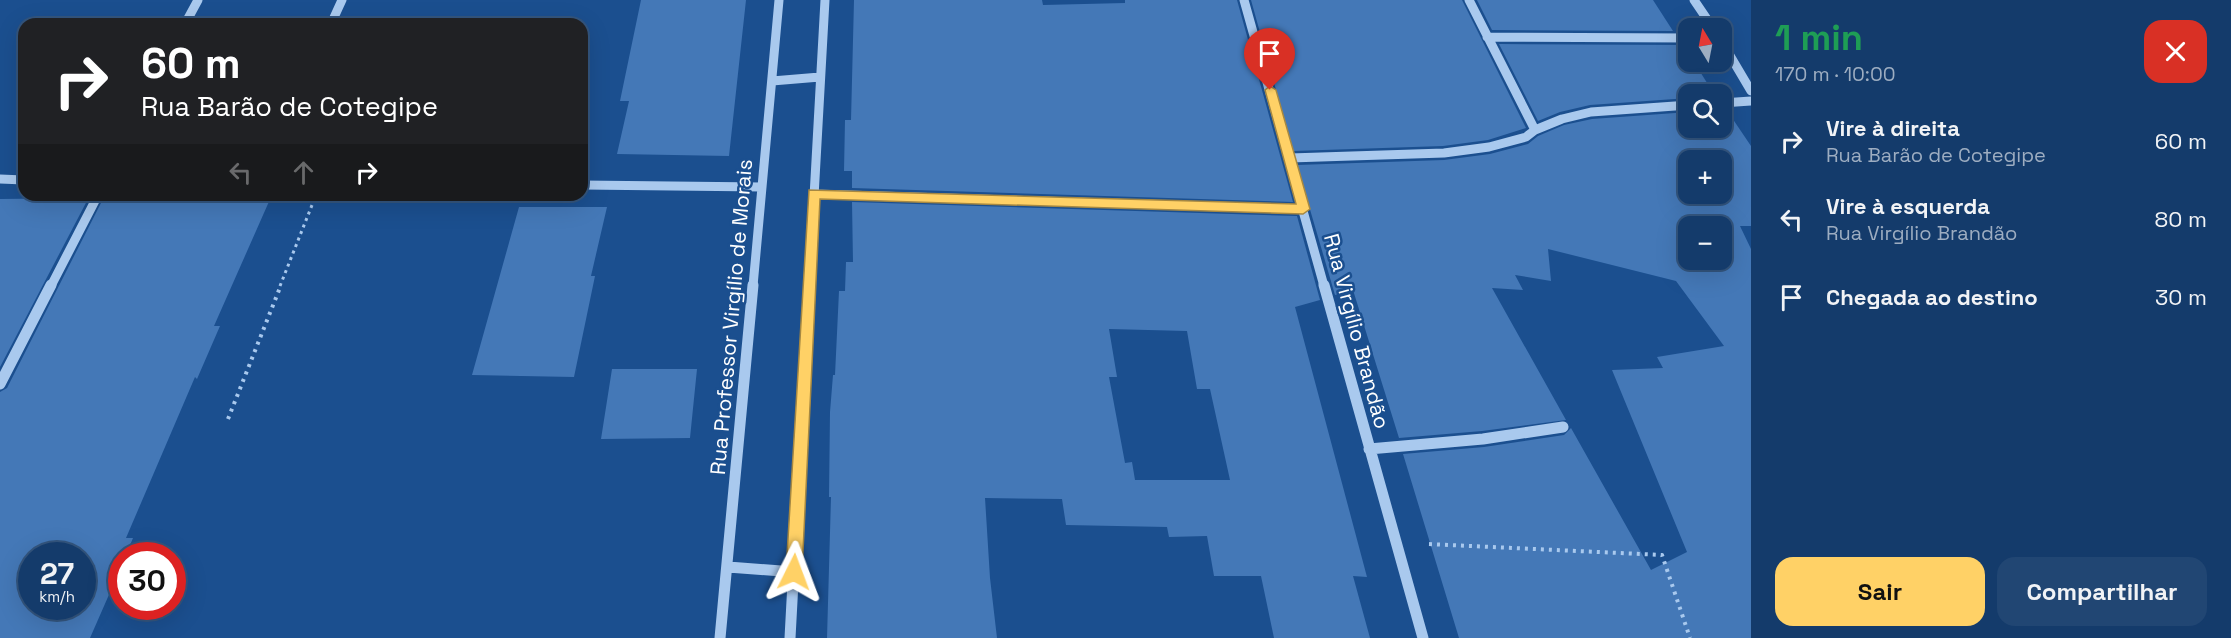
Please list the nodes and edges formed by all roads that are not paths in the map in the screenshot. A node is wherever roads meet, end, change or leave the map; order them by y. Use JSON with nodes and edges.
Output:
{"nodes":[{"id":1,"x":198,"y":0,"type":"edge"},
{"id":2,"x":342,"y":0,"type":"edge"},
{"id":3,"x":779,"y":0,"type":"edge"},
{"id":4,"x":825,"y":0,"type":"edge"},
{"id":5,"x":1244,"y":0,"type":"edge"},
{"id":6,"x":1469,"y":0,"type":"edge"},
{"id":7,"x":1694,"y":0,"type":"edge"},
{"id":8,"x":188,"y":18,"type":"edge"},
{"id":9,"x":334,"y":18,"type":"edge"},
{"id":10,"x":1706,"y":18,"type":"edge"},
{"id":11,"x":1486,"y":37,"type":"junction"},
{"id":12,"x":1678,"y":38,"type":"edge"},
{"id":13,"x":1732,"y":59,"type":"edge"},
{"id":14,"x":819,"y":77,"type":"junction"},
{"id":15,"x":772,"y":81,"type":"junction"},
{"id":16,"x":1751,"y":91,"type":"edge"},
{"id":17,"x":1751,"y":101,"type":"edge"},
{"id":18,"x":1732,"y":102,"type":"edge"},
{"id":19,"x":1678,"y":106,"type":"edge"},
{"id":20,"x":1535,"y":130,"type":"junction"},
{"id":21,"x":1290,"y":158,"type":"junction"},
{"id":22,"x":0,"y":179,"type":"edge"},
{"id":23,"x":18,"y":180,"type":"edge"},
{"id":24,"x":588,"y":185,"type":"edge"},
{"id":25,"x":762,"y":187,"type":"junction"},
{"id":26,"x":814,"y":194,"type":"junction"},
{"id":27,"x":95,"y":201,"type":"edge"},
{"id":28,"x":1303,"y":209,"type":"junction"},
{"id":29,"x":0,"y":384,"type":"edge"},
{"id":30,"x":1563,"y":428,"type":"dead end"},
{"id":31,"x":1369,"y":449,"type":"junction"},
{"id":32,"x":728,"y":567,"type":"junction"},
{"id":33,"x":794,"y":572,"type":"junction"},
{"id":34,"x":720,"y":638,"type":"edge"},
{"id":35,"x":790,"y":638,"type":"edge"},
{"id":36,"x":1423,"y":638,"type":"edge"}],
"edges":[{"from":1,"to":8,"type":"street"},
{"from":2,"to":9,"type":"street"},
{"from":3,"to":15,"type":"street","name":"Rua Professor Virgílio de Morais"},
{"from":4,"to":14,"type":"street"},
{"from":5,"to":21,"type":"street","name":"Rua Virgílio Brandão"},
{"from":6,"to":11,"type":"street"},
{"from":7,"to":10,"type":"street"},
{"from":11,"to":12,"type":"street"},
{"from":11,"to":20,"type":"street"},
{"from":13,"to":16,"type":"street"},
{"from":14,"to":15,"type":"street"},
{"from":14,"to":26,"type":"street"},
{"from":15,"to":25,"type":"street","name":"Rua Professor Virgílio de Morais"},
{"from":17,"to":18,"type":"street"},
{"from":19,"to":20,"type":"street"},
{"from":20,"to":21,"type":"street"},
{"from":21,"to":28,"type":"street","name":"Rua Virgílio Brandão"},
{"from":22,"to":23,"type":"street"},
{"from":24,"to":25,"type":"street"},
{"from":25,"to":32,"type":"street","name":"Rua Professor Virgílio de Morais"},
{"from":26,"to":28,"type":"street"},
{"from":26,"to":33,"type":"street"},
{"from":27,"to":29,"type":"street"},
{"from":28,"to":31,"type":"street","name":"Rua Virgílio Brandão"},
{"from":30,"to":31,"type":"street"},
{"from":31,"to":36,"type":"street","name":"Rua Virgílio Brandão"},
{"from":32,"to":33,"type":"street"},
{"from":32,"to":34,"type":"street","name":"Rua Professor Virgílio de Morais"},
{"from":33,"to":35,"type":"street"}]}
